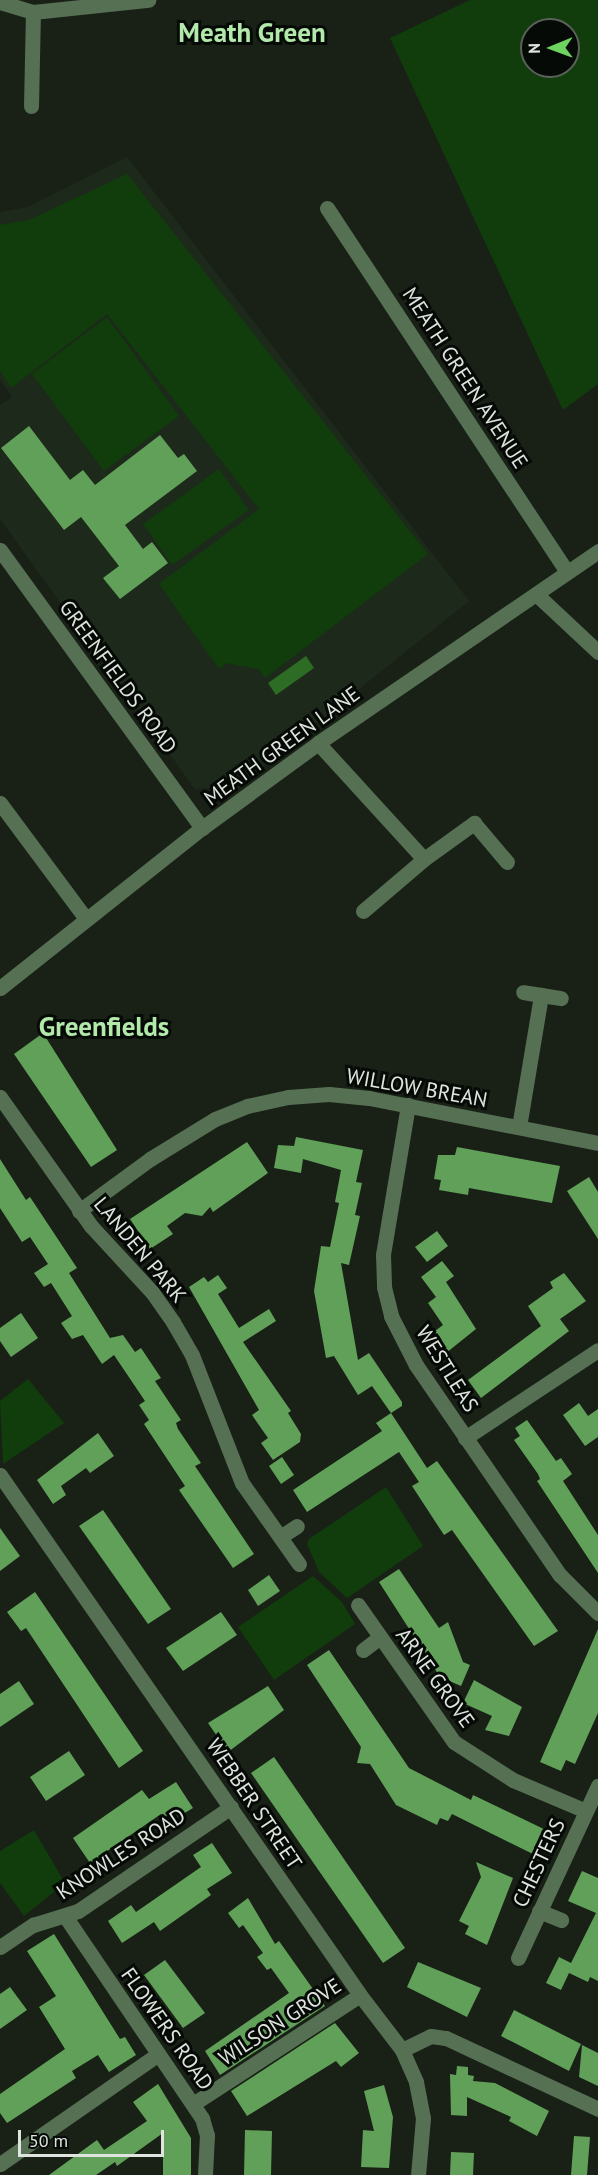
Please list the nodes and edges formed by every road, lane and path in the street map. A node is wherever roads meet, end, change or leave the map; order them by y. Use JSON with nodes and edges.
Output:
{"nodes":[{"id":1,"x":148,"y":0,"type":"edge"},
{"id":2,"x":0,"y":2,"type":"edge"},
{"id":3,"x":33,"y":12,"type":"junction"},
{"id":4,"x":31,"y":106,"type":"dead end"},
{"id":5,"x":327,"y":208,"type":"dead end"},
{"id":6,"x":0,"y":550,"type":"edge"},
{"id":7,"x":598,"y":551,"type":"edge"},
{"id":8,"x":567,"y":572,"type":"junction"},
{"id":9,"x":536,"y":594,"type":"junction"},
{"id":10,"x":598,"y":652,"type":"edge"},
{"id":11,"x":318,"y":743,"type":"junction"},
{"id":12,"x":0,"y":802,"type":"edge"},
{"id":13,"x":202,"y":828,"type":"junction"},
{"id":14,"x":424,"y":859,"type":"junction"},
{"id":15,"x":507,"y":862,"type":"dead end"},
{"id":16,"x":363,"y":911,"type":"dead end"},
{"id":17,"x":86,"y":919,"type":"junction"},
{"id":18,"x":0,"y":988,"type":"edge"},
{"id":19,"x":523,"y":992,"type":"dead end"},
{"id":20,"x":541,"y":995,"type":"junction"},
{"id":21,"x":561,"y":998,"type":"dead end"},
{"id":22,"x":0,"y":1097,"type":"edge"},
{"id":23,"x":408,"y":1105,"type":"junction"},
{"id":24,"x":519,"y":1127,"type":"junction"},
{"id":25,"x":598,"y":1143,"type":"edge"},
{"id":26,"x":80,"y":1211,"type":"junction"},
{"id":27,"x":596,"y":1356,"type":"edge"},
{"id":28,"x":465,"y":1438,"type":"junction"},
{"id":29,"x":0,"y":1474,"type":"edge"},
{"id":30,"x":297,"y":1526,"type":"dead end"},
{"id":31,"x":280,"y":1537,"type":"junction"},
{"id":32,"x":299,"y":1564,"type":"dead end"},
{"id":33,"x":358,"y":1605,"type":"dead end"},
{"id":34,"x":598,"y":1613,"type":"edge"},
{"id":35,"x":380,"y":1637,"type":"junction"},
{"id":36,"x":363,"y":1650,"type":"dead end"},
{"id":37,"x":598,"y":1786,"type":"edge"},
{"id":38,"x":231,"y":1807,"type":"junction"},
{"id":39,"x":586,"y":1811,"type":"junction"},
{"id":40,"x":539,"y":1911,"type":"junction"},
{"id":41,"x":65,"y":1916,"type":"junction"},
{"id":42,"x":561,"y":1920,"type":"dead end"},
{"id":43,"x":0,"y":1947,"type":"edge"},
{"id":44,"x":518,"y":1958,"type":"dead end"},
{"id":45,"x":360,"y":1995,"type":"junction"},
{"id":46,"x":402,"y":2050,"type":"junction"},
{"id":47,"x":157,"y":2055,"type":"junction"},
{"id":48,"x":194,"y":2104,"type":"junction"},
{"id":49,"x":598,"y":2109,"type":"edge"},
{"id":50,"x":0,"y":2164,"type":"edge"},
{"id":51,"x":205,"y":2175,"type":"edge"},
{"id":52,"x":418,"y":2175,"type":"edge"}],
"edges":[{"from":1,"to":3,"type":"street"},
{"from":2,"to":3,"type":"street"},
{"from":3,"to":4,"type":"street"},
{"from":5,"to":8,"type":"street","name":"MEATH GREEN AVENUE"},
{"from":6,"to":13,"type":"street","name":"GREENFIELDS ROAD"},
{"from":7,"to":8,"type":"street","name":"MEATH GREEN LANE"},
{"from":8,"to":9,"type":"street","name":"MEATH GREEN LANE"},
{"from":9,"to":10,"type":"street"},
{"from":9,"to":11,"type":"street","name":"MEATH GREEN LANE"},
{"from":11,"to":13,"type":"street","name":"MEATH GREEN LANE"},
{"from":11,"to":14,"type":"street"},
{"from":12,"to":17,"type":"street"},
{"from":13,"to":17,"type":"street","name":"MEATH GREEN LANE"},
{"from":14,"to":15,"type":"street"},
{"from":14,"to":16,"type":"street"},
{"from":17,"to":18,"type":"street","name":"MEATH GREEN LANE"},
{"from":19,"to":20,"type":"street"},
{"from":20,"to":21,"type":"street"},
{"from":20,"to":24,"type":"street"},
{"from":22,"to":26,"type":"street","name":"LANDEN PARK"},
{"from":23,"to":24,"type":"street","name":"WILLOW BREAN"},
{"from":23,"to":26,"type":"street","name":"WILLOW BREAN"},
{"from":23,"to":28,"type":"street","name":"WESTLEAS"},
{"from":24,"to":25,"type":"street","name":"WILLOW BREAN"},
{"from":26,"to":31,"type":"street","name":"LANDEN PARK"},
{"from":27,"to":28,"type":"street"},
{"from":28,"to":34,"type":"street","name":"WESTLEAS"},
{"from":29,"to":38,"type":"street","name":"WEBBER STREET"},
{"from":30,"to":31,"type":"street"},
{"from":31,"to":32,"type":"street","name":"LANDEN PARK"},
{"from":33,"to":35,"type":"street","name":"ARNE GROVE"},
{"from":35,"to":36,"type":"street"},
{"from":35,"to":39,"type":"street","name":"ARNE GROVE"},
{"from":37,"to":39,"type":"street","name":"CHESTERS"},
{"from":38,"to":41,"type":"street","name":"KNOWLES ROAD"},
{"from":38,"to":45,"type":"street","name":"WEBBER STREET"},
{"from":39,"to":40,"type":"street","name":"CHESTERS"},
{"from":40,"to":42,"type":"street"},
{"from":40,"to":44,"type":"street","name":"CHESTERS"},
{"from":41,"to":43,"type":"street","name":"KNOWLES ROAD"},
{"from":41,"to":47,"type":"street","name":"FLOWERS ROAD"},
{"from":45,"to":46,"type":"street","name":"WEBBER STREET"},
{"from":45,"to":48,"type":"street","name":"WILSON GROVE"},
{"from":46,"to":49,"type":"street"},
{"from":46,"to":52,"type":"street","name":"WEBBER STREET"},
{"from":47,"to":48,"type":"street","name":"FLOWERS ROAD"},
{"from":47,"to":50,"type":"street"},
{"from":48,"to":51,"type":"street","name":"FLOWERS ROAD"}]}
